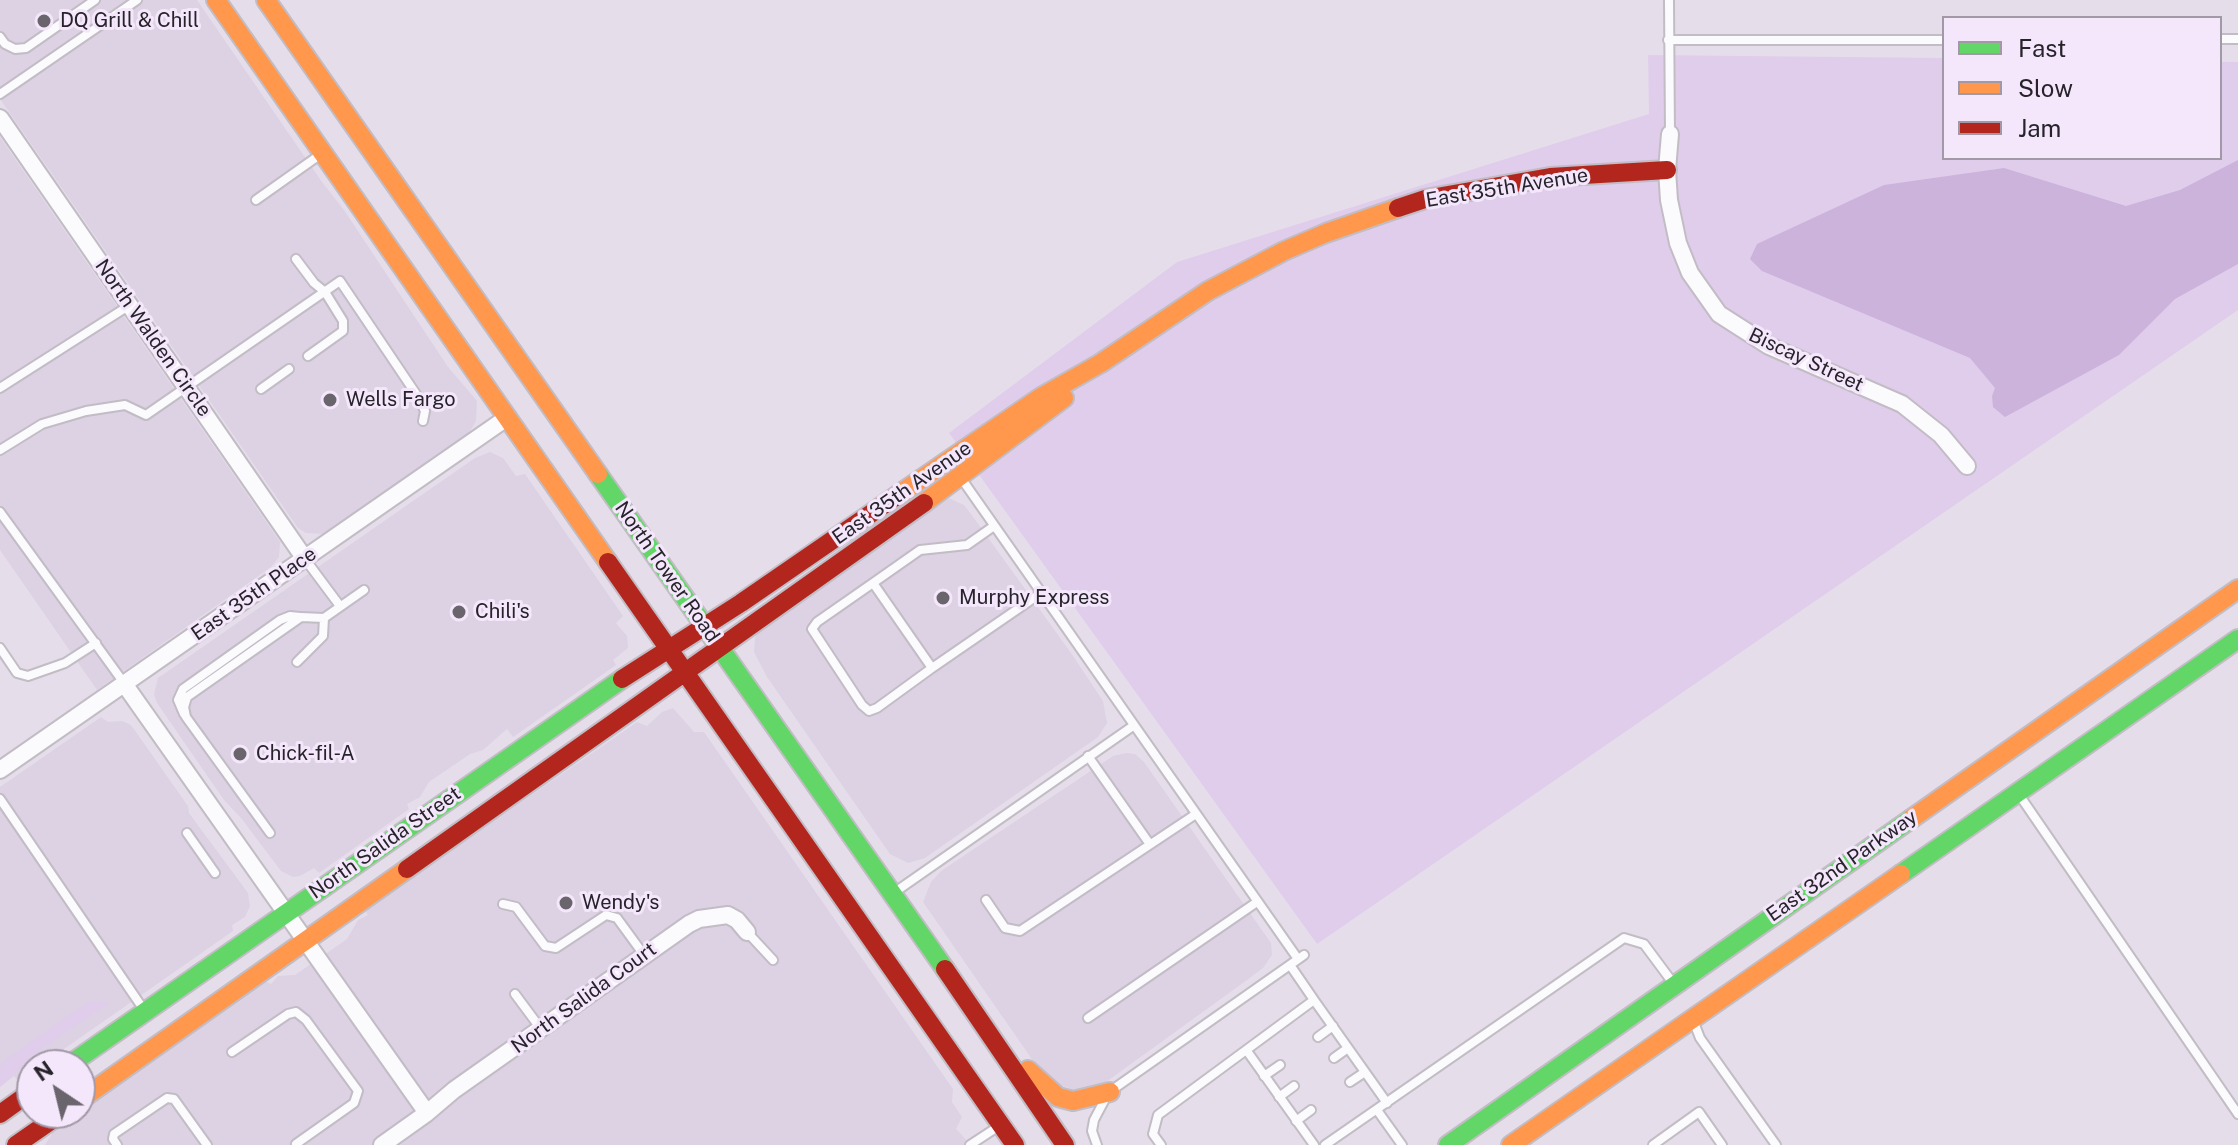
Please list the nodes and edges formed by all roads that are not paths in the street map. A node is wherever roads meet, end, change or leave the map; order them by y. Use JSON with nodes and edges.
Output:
{"nodes":[{"id":1,"x":95,"y":0,"type":"edge"},
{"id":2,"x":137,"y":0,"type":"edge"},
{"id":3,"x":216,"y":0,"type":"edge"},
{"id":4,"x":266,"y":0,"type":"edge"},
{"id":5,"x":1669,"y":0,"type":"edge"},
{"id":6,"x":0,"y":37,"type":"edge"},
{"id":7,"x":1668,"y":40,"type":"junction"},
{"id":8,"x":1942,"y":40,"type":"edge"},
{"id":9,"x":0,"y":94,"type":"edge"},
{"id":10,"x":0,"y":118,"type":"edge"},
{"id":11,"x":1670,"y":134,"type":"joint"},
{"id":12,"x":323,"y":153,"type":"junction"},
{"id":13,"x":1667,"y":170,"type":"junction"},
{"id":14,"x":256,"y":200,"type":"dead end"},
{"id":15,"x":296,"y":259,"type":"dead end"},
{"id":16,"x":325,"y":292,"type":"junction"},
{"id":17,"x":130,"y":305,"type":"junction"},
{"id":18,"x":308,"y":356,"type":"dead end"},
{"id":19,"x":1101,"y":363,"type":"junction"},
{"id":20,"x":289,"y":369,"type":"dead end"},
{"id":21,"x":186,"y":387,"type":"junction"},
{"id":22,"x":0,"y":388,"type":"edge"},
{"id":23,"x":261,"y":389,"type":"dead end"},
{"id":24,"x":508,"y":417,"type":"junction"},
{"id":25,"x":423,"y":421,"type":"dead end"},
{"id":26,"x":0,"y":450,"type":"edge"},
{"id":27,"x":949,"y":460,"type":"junction"},
{"id":28,"x":1967,"y":466,"type":"dead end"},
{"id":29,"x":961,"y":476,"type":"junction"},
{"id":30,"x":0,"y":512,"type":"edge"},
{"id":31,"x":994,"y":526,"type":"junction"},
{"id":32,"x":305,"y":559,"type":"junction"},
{"id":33,"x":873,"y":583,"type":"junction"},
{"id":34,"x":2238,"y":589,"type":"edge"},
{"id":35,"x":364,"y":590,"type":"dead end"},
{"id":36,"x":1041,"y":593,"type":"junction"},
{"id":37,"x":340,"y":606,"type":"junction"},
{"id":38,"x":324,"y":618,"type":"junction"},
{"id":39,"x":704,"y":625,"type":"junction"},
{"id":40,"x":2238,"y":639,"type":"edge"},
{"id":41,"x":96,"y":643,"type":"junction"},
{"id":42,"x":0,"y":648,"type":"edge"},
{"id":43,"x":668,"y":648,"type":"junction"},
{"id":44,"x":720,"y":648,"type":"junction"},
{"id":45,"x":297,"y":662,"type":"dead end"},
{"id":46,"x":932,"y":668,"type":"junction"},
{"id":47,"x":684,"y":673,"type":"junction"},
{"id":48,"x":125,"y":685,"type":"junction"},
{"id":49,"x":1133,"y":726,"type":"junction"},
{"id":50,"x":1088,"y":756,"type":"junction"},
{"id":51,"x":0,"y":770,"type":"edge"},
{"id":52,"x":2017,"y":792,"type":"junction"},
{"id":53,"x":0,"y":799,"type":"edge"},
{"id":54,"x":1196,"y":814,"type":"junction"},
{"id":55,"x":187,"y":833,"type":"dead end"},
{"id":56,"x":270,"y":833,"type":"dead end"},
{"id":57,"x":1149,"y":843,"type":"junction"},
{"id":58,"x":215,"y":873,"type":"dead end"},
{"id":59,"x":891,"y":894,"type":"junction"},
{"id":60,"x":986,"y":900,"type":"dead end"},
{"id":61,"x":1257,"y":902,"type":"junction"},
{"id":62,"x":503,"y":904,"type":"dead end"},
{"id":63,"x":286,"y":912,"type":"junction"},
{"id":64,"x":747,"y":932,"type":"joint"},
{"id":65,"x":307,"y":942,"type":"junction"},
{"id":66,"x":644,"y":955,"type":"junction"},
{"id":67,"x":773,"y":960,"type":"dead end"},
{"id":68,"x":1297,"y":960,"type":"junction"},
{"id":69,"x":515,"y":994,"type":"dead end"},
{"id":70,"x":1314,"y":1000,"type":"junction"},
{"id":71,"x":1683,"y":1002,"type":"junction"},
{"id":72,"x":145,"y":1011,"type":"junction"},
{"id":73,"x":979,"y":1017,"type":"junction"},
{"id":74,"x":1088,"y":1018,"type":"dead end"},
{"id":75,"x":1333,"y":1026,"type":"junction"},
{"id":76,"x":541,"y":1029,"type":"junction"},
{"id":77,"x":1318,"y":1037,"type":"dead end"},
{"id":78,"x":1348,"y":1048,"type":"junction"},
{"id":79,"x":92,"y":1049,"type":"edge"},
{"id":80,"x":1247,"y":1051,"type":"junction"},
{"id":81,"x":232,"y":1052,"type":"dead end"},
{"id":82,"x":1334,"y":1058,"type":"dead end"},
{"id":83,"x":1280,"y":1065,"type":"dead end"},
{"id":84,"x":1365,"y":1072,"type":"junction"},
{"id":85,"x":1264,"y":1076,"type":"junction"},
{"id":86,"x":1350,"y":1082,"type":"dead end"},
{"id":87,"x":1294,"y":1086,"type":"dead end"},
{"id":88,"x":96,"y":1089,"type":"edge"},
{"id":89,"x":1110,"y":1092,"type":"junction"},
{"id":90,"x":1279,"y":1097,"type":"junction"},
{"id":91,"x":1387,"y":1103,"type":"junction"},
{"id":92,"x":1311,"y":1110,"type":"dead end"},
{"id":93,"x":1377,"y":1110,"type":"junction"},
{"id":94,"x":427,"y":1113,"type":"junction"},
{"id":95,"x":2238,"y":1114,"type":"edge"},
{"id":96,"x":1296,"y":1121,"type":"junction"},
{"id":97,"x":1001,"y":1125,"type":"junction"},
{"id":98,"x":39,"y":1129,"type":"edge"},
{"id":99,"x":296,"y":1144,"type":"edge"},
{"id":100,"x":16,"y":1145,"type":"edge"},
{"id":101,"x":117,"y":1145,"type":"edge"},
{"id":102,"x":207,"y":1145,"type":"edge"},
{"id":103,"x":382,"y":1145,"type":"edge"},
{"id":104,"x":970,"y":1145,"type":"edge"},
{"id":105,"x":1015,"y":1145,"type":"edge"},
{"id":106,"x":1065,"y":1145,"type":"edge"},
{"id":107,"x":1097,"y":1145,"type":"edge"},
{"id":108,"x":1161,"y":1145,"type":"edge"},
{"id":109,"x":1314,"y":1145,"type":"edge"},
{"id":110,"x":1325,"y":1145,"type":"edge"},
{"id":111,"x":1402,"y":1145,"type":"edge"},
{"id":112,"x":1448,"y":1145,"type":"edge"},
{"id":113,"x":1511,"y":1145,"type":"edge"},
{"id":114,"x":1653,"y":1145,"type":"edge"},
{"id":115,"x":1722,"y":1145,"type":"edge"},
{"id":116,"x":1776,"y":1145,"type":"edge"}],
"edges":[{"from":1,"to":6,"type":"lane"},
{"from":2,"to":9,"type":"lane"},
{"from":3,"to":12,"type":"main road","name":"North Tower Road"},
{"from":4,"to":39,"type":"main road","name":"North Tower Road"},
{"from":5,"to":7,"type":"lane"},
{"from":7,"to":8,"type":"lane"},
{"from":7,"to":11,"type":"lane"},
{"from":10,"to":17,"type":"street","name":"North Walden Circle"},
{"from":11,"to":13,"type":"street","name":"Biscay Street"},
{"from":12,"to":14,"type":"lane"},
{"from":12,"to":24,"type":"main road","name":"North Tower Road"},
{"from":13,"to":19,"type":"main road","name":"East 35th Avenue"},
{"from":13,"to":28,"type":"street","name":"Biscay Street"},
{"from":15,"to":16,"type":"lane"},
{"from":16,"to":18,"type":"lane"},
{"from":16,"to":21,"type":"lane"},
{"from":16,"to":25,"type":"lane"},
{"from":17,"to":21,"type":"street","name":"North Walden Circle"},
{"from":17,"to":22,"type":"lane"},
{"from":19,"to":27,"type":"main road","name":"East 35th Avenue"},
{"from":19,"to":29,"type":"main road","name":"East 35th Avenue"},
{"from":20,"to":23,"type":"lane"},
{"from":21,"to":26,"type":"lane"},
{"from":21,"to":32,"type":"street","name":"North Walden Circle"},
{"from":24,"to":32,"type":"street","name":"East 35th Place"},
{"from":24,"to":43,"type":"main road","name":"North Tower Road"},
{"from":27,"to":29,"type":"lane"},
{"from":27,"to":39,"type":"main road","name":"East 35th Avenue"},
{"from":29,"to":31,"type":"lane"},
{"from":29,"to":44,"type":"main road","name":"East 35th Avenue"},
{"from":30,"to":41,"type":"lane"},
{"from":31,"to":33,"type":"lane"},
{"from":31,"to":36,"type":"lane"},
{"from":32,"to":37,"type":"lane"},
{"from":32,"to":48,"type":"street","name":"East 35th Place"},
{"from":33,"to":46,"type":"lane"},
{"from":33,"to":46,"type":"lane"},
{"from":34,"to":71,"type":"main road","name":"East 32nd Parkway"},
{"from":35,"to":37,"type":"lane"},
{"from":36,"to":46,"type":"lane"},
{"from":36,"to":49,"type":"lane"},
{"from":37,"to":38,"type":"lane"},
{"from":38,"to":45,"type":"lane"},
{"from":38,"to":56,"type":"lane"},
{"from":39,"to":43,"type":"main road","name":"North Salida Street"},
{"from":39,"to":44,"type":"main road","name":"North Tower Road"},
{"from":40,"to":52,"type":"main road","name":"East 32nd Parkway"},
{"from":41,"to":42,"type":"lane"},
{"from":41,"to":48,"type":"lane"},
{"from":43,"to":47,"type":"main road","name":"North Tower Road"},
{"from":43,"to":63,"type":"main road","name":"North Salida Street"},
{"from":44,"to":47,"type":"main road","name":"East 35th Avenue"},
{"from":44,"to":59,"type":"main road","name":"North Tower Road"},
{"from":47,"to":65,"type":"main road","name":"North Salida Street"},
{"from":47,"to":97,"type":"main road","name":"North Tower Road"},
{"from":48,"to":51,"type":"street","name":"East 35th Place"},
{"from":48,"to":63,"type":"street"},
{"from":49,"to":50,"type":"lane"},
{"from":49,"to":54,"type":"lane"},
{"from":50,"to":57,"type":"lane"},
{"from":50,"to":59,"type":"lane"},
{"from":52,"to":71,"type":"main road","name":"East 32nd Parkway"},
{"from":52,"to":95,"type":"lane"},
{"from":53,"to":72,"type":"lane"},
{"from":54,"to":57,"type":"lane"},
{"from":54,"to":61,"type":"lane"},
{"from":55,"to":58,"type":"lane"},
{"from":57,"to":60,"type":"lane"},
{"from":59,"to":73,"type":"main road","name":"North Tower Road"},
{"from":61,"to":68,"type":"lane"},
{"from":61,"to":74,"type":"lane"},
{"from":62,"to":66,"type":"lane"},
{"from":63,"to":65,"type":"street"},
{"from":63,"to":72,"type":"main road","name":"North Salida Street"},
{"from":64,"to":66,"type":"street","name":"North Salida Court"},
{"from":64,"to":67,"type":"lane"},
{"from":65,"to":88,"type":"main road","name":"North Salida Street"},
{"from":65,"to":94,"type":"street"},
{"from":66,"to":76,"type":"street","name":"North Salida Court"},
{"from":68,"to":70,"type":"lane"},
{"from":68,"to":89,"type":"lane"},
{"from":69,"to":76,"type":"lane"},
{"from":70,"to":75,"type":"lane"},
{"from":70,"to":80,"type":"lane"},
{"from":71,"to":91,"type":"lane"},
{"from":71,"to":112,"type":"main road","name":"East 32nd Parkway"},
{"from":71,"to":113,"type":"main road","name":"East 32nd Parkway"},
{"from":71,"to":116,"type":"lane"},
{"from":72,"to":79,"type":"main road","name":"North Salida Street"},
{"from":73,"to":89,"type":"main road"},
{"from":73,"to":106,"type":"main road","name":"North Tower Road"},
{"from":75,"to":77,"type":"lane"},
{"from":75,"to":78,"type":"lane"},
{"from":76,"to":94,"type":"street","name":"North Salida Court"},
{"from":78,"to":82,"type":"lane"},
{"from":78,"to":84,"type":"lane"},
{"from":80,"to":85,"type":"lane"},
{"from":80,"to":108,"type":"lane"},
{"from":81,"to":99,"type":"lane"},
{"from":83,"to":85,"type":"lane"},
{"from":84,"to":86,"type":"lane"},
{"from":84,"to":91,"type":"lane"},
{"from":85,"to":90,"type":"lane"},
{"from":87,"to":90,"type":"lane"},
{"from":89,"to":107,"type":"lane"},
{"from":90,"to":96,"type":"lane"},
{"from":91,"to":93,"type":"lane"},
{"from":92,"to":96,"type":"lane"},
{"from":93,"to":110,"type":"lane"},
{"from":93,"to":111,"type":"lane"},
{"from":94,"to":103,"type":"street","name":"North Salida Court"},
{"from":96,"to":109,"type":"lane"},
{"from":97,"to":104,"type":"lane"},
{"from":97,"to":105,"type":"main road","name":"North Tower Road"},
{"from":98,"to":100,"type":"main road"},
{"from":101,"to":102,"type":"lane"},
{"from":114,"to":115,"type":"lane"}]}
